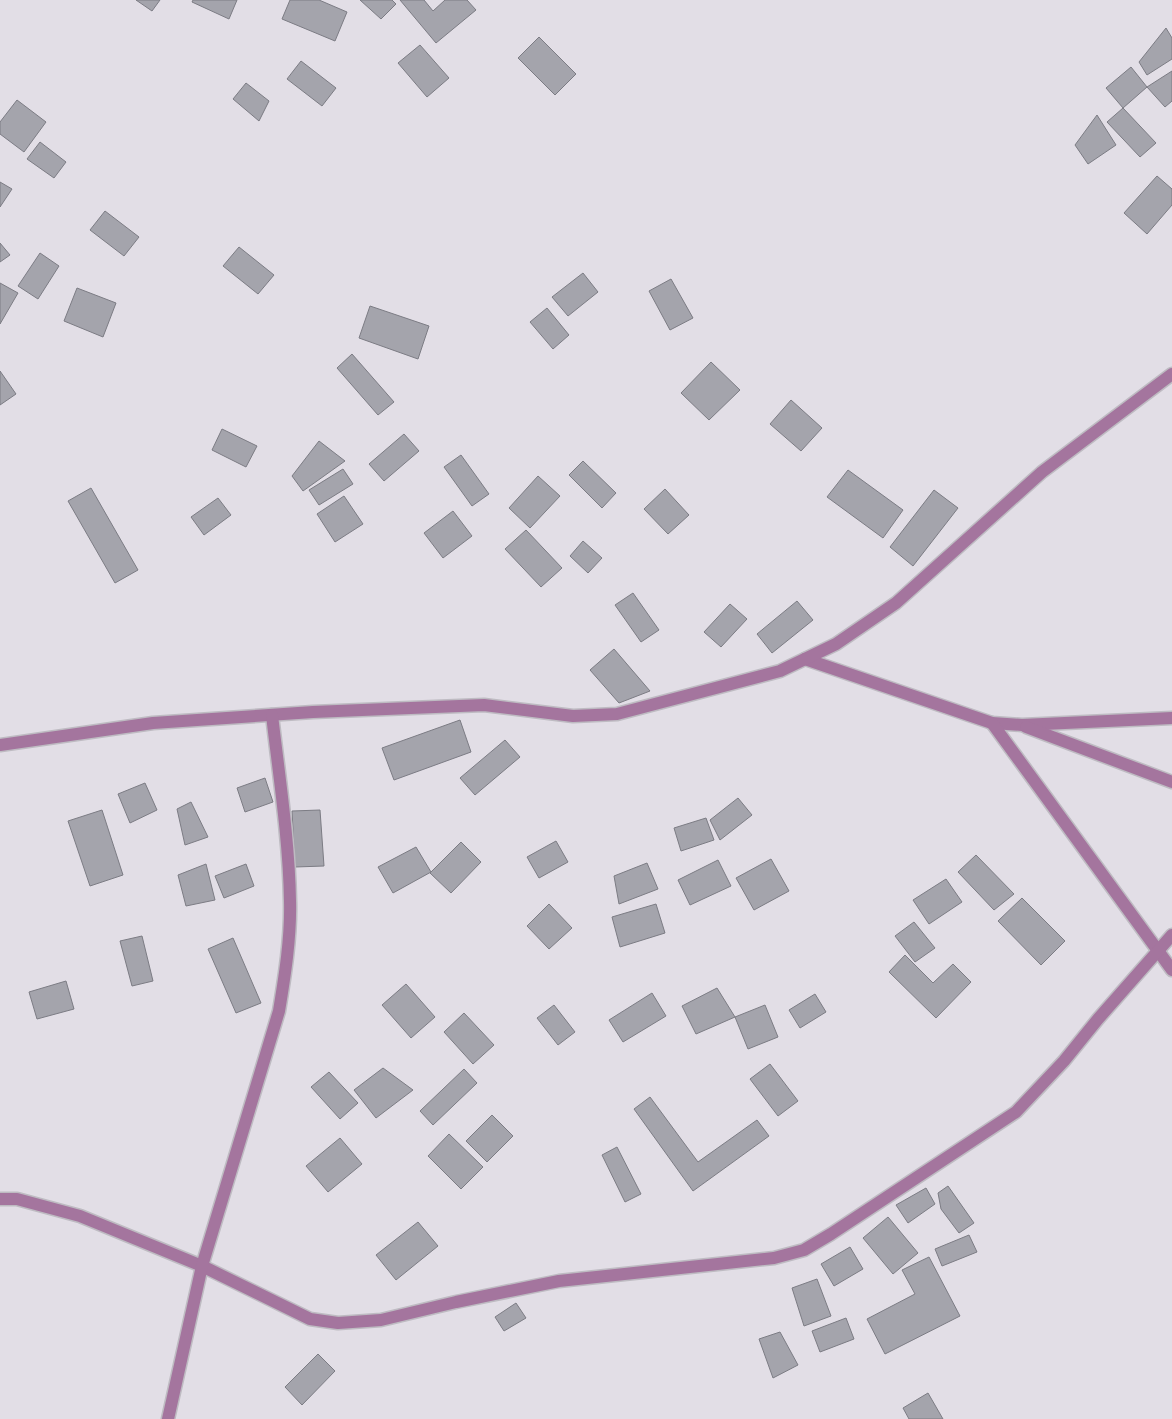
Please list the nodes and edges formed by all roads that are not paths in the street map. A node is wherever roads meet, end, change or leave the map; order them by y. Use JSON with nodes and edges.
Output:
{"nodes":[{"id":1,"x":1172,"y":374,"type":"edge"},
{"id":2,"x":805,"y":659,"type":"junction"},
{"id":3,"x":272,"y":715,"type":"junction"},
{"id":4,"x":1172,"y":718,"type":"edge"},
{"id":5,"x":992,"y":723,"type":"junction"},
{"id":6,"x":1022,"y":725,"type":"junction"},
{"id":7,"x":0,"y":745,"type":"edge"},
{"id":8,"x":1172,"y":782,"type":"edge"},
{"id":9,"x":1172,"y":935,"type":"edge"},
{"id":10,"x":1158,"y":950,"type":"junction"},
{"id":11,"x":1172,"y":970,"type":"edge"},
{"id":12,"x":0,"y":1199,"type":"edge"},
{"id":13,"x":202,"y":1266,"type":"junction"},
{"id":14,"x":168,"y":1419,"type":"edge"}],
"edges":[{"from":1,"to":2,"type":"street"},
{"from":2,"to":3,"type":"street"},
{"from":2,"to":5,"type":"street"},
{"from":3,"to":7,"type":"street"},
{"from":3,"to":13,"type":"street"},
{"from":4,"to":6,"type":"street"},
{"from":5,"to":6,"type":"street"},
{"from":5,"to":10,"type":"street"},
{"from":6,"to":8,"type":"street"},
{"from":9,"to":10,"type":"street"},
{"from":10,"to":11,"type":"street"},
{"from":10,"to":13,"type":"street"},
{"from":12,"to":13,"type":"street"},
{"from":13,"to":14,"type":"street"}]}
